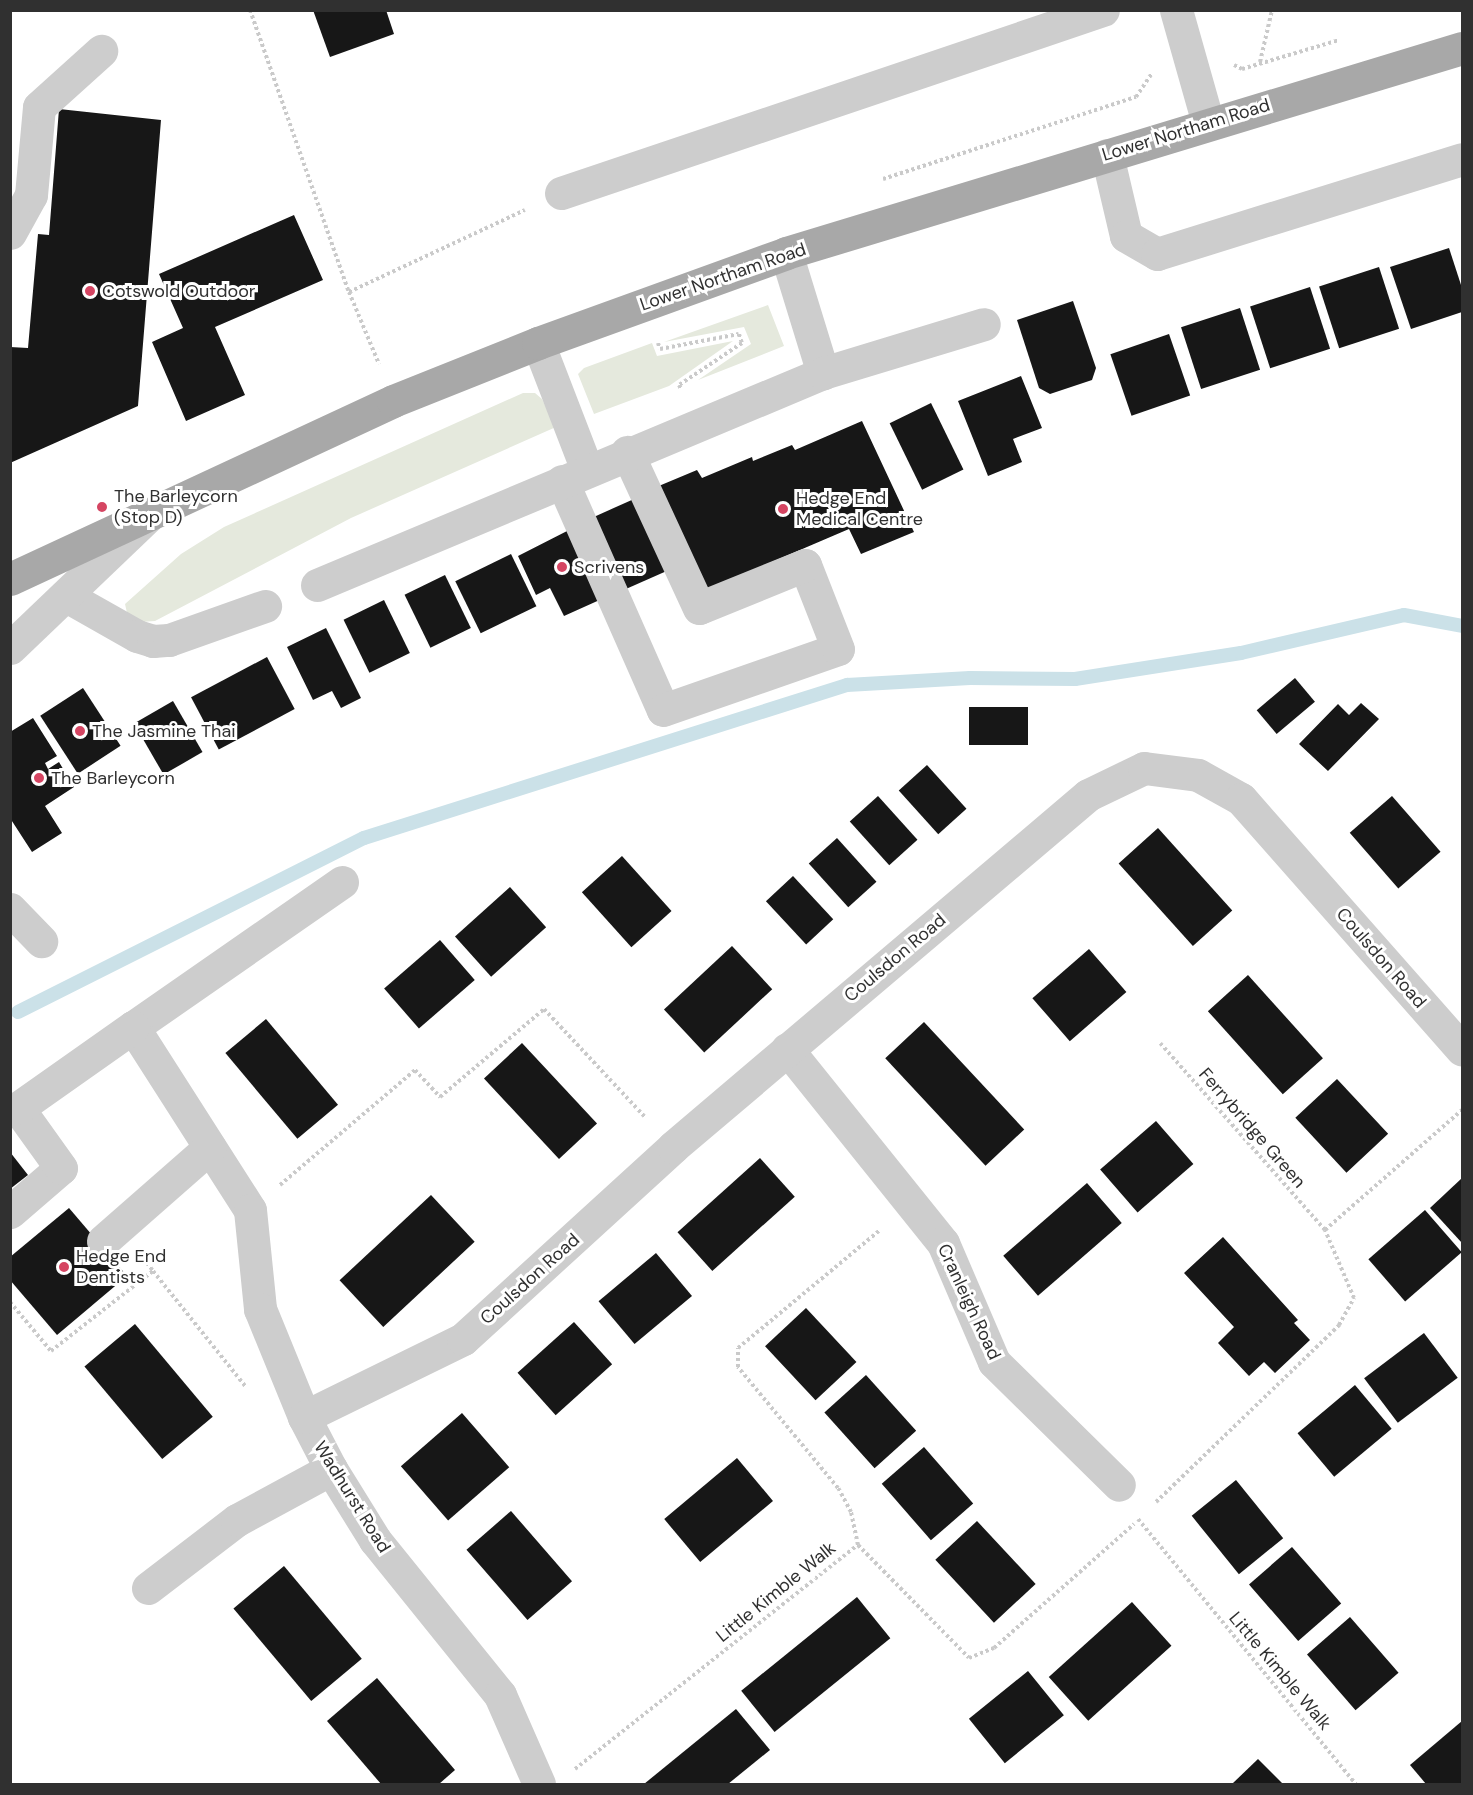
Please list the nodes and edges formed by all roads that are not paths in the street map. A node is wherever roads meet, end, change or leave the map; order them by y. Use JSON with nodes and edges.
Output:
{"nodes":[{"id":1,"x":1103,"y":10,"type":"edge"},
{"id":2,"x":1176,"y":10,"type":"edge"},
{"id":3,"x":1462,"y":48,"type":"edge"},
{"id":4,"x":101,"y":51,"type":"dead end"},
{"id":5,"x":1208,"y":123,"type":"junction"},
{"id":6,"x":1107,"y":155,"type":"junction"},
{"id":7,"x":1462,"y":159,"type":"edge"},
{"id":8,"x":561,"y":193,"type":"road end"},
{"id":9,"x":10,"y":233,"type":"edge"},
{"id":10,"x":786,"y":253,"type":"junction"},
{"id":11,"x":984,"y":324,"type":"dead end"},
{"id":12,"x":538,"y":342,"type":"junction"},
{"id":13,"x":823,"y":373,"type":"junction"},
{"id":14,"x":627,"y":452,"type":"junction"},
{"id":15,"x":574,"y":475,"type":"junction"},
{"id":16,"x":151,"y":514,"type":"junction"},
{"id":17,"x":10,"y":579,"type":"edge"},
{"id":18,"x":316,"y":585,"type":"dead end"},
{"id":19,"x":68,"y":597,"type":"junction"},
{"id":20,"x":265,"y":606,"type":"dead end"},
{"id":21,"x":10,"y":648,"type":"edge"},
{"id":22,"x":342,"y":882,"type":"dead end"},
{"id":23,"x":10,"y":909,"type":"edge"},
{"id":24,"x":41,"y":940,"type":"dead end"},
{"id":25,"x":134,"y":1027,"type":"junction"},
{"id":26,"x":787,"y":1049,"type":"junction"},
{"id":27,"x":1462,"y":1050,"type":"edge"},
{"id":28,"x":210,"y":1147,"type":"junction"},
{"id":29,"x":10,"y":1212,"type":"edge"},
{"id":30,"x":104,"y":1241,"type":"dead end"},
{"id":31,"x":304,"y":1417,"type":"junction"},
{"id":32,"x":332,"y":1469,"type":"junction"},
{"id":33,"x":1113,"y":1478,"type":"road end"},
{"id":34,"x":148,"y":1588,"type":"dead end"},
{"id":35,"x":552,"y":1781,"type":"edge"}],
"edges":[{"from":1,"to":8,"type":"street"},
{"from":2,"to":5,"type":"street"},
{"from":3,"to":5,"type":"main road","name":"Lower Northam Road"},
{"from":4,"to":9,"type":"street"},
{"from":5,"to":6,"type":"main road","name":"Lower Northam Road"},
{"from":6,"to":7,"type":"street"},
{"from":6,"to":10,"type":"main road","name":"Lower Northam Road"},
{"from":10,"to":12,"type":"main road","name":"Lower Northam Road"},
{"from":10,"to":13,"type":"street"},
{"from":11,"to":13,"type":"street"},
{"from":12,"to":15,"type":"street"},
{"from":12,"to":16,"type":"main road","name":"Lower Northam Road"},
{"from":13,"to":14,"type":"street"},
{"from":14,"to":15,"type":"street"},
{"from":14,"to":15,"type":"street"},
{"from":15,"to":18,"type":"street"},
{"from":16,"to":17,"type":"main road","name":"Lower Northam Road"},
{"from":16,"to":19,"type":"street"},
{"from":19,"to":20,"type":"street"},
{"from":19,"to":21,"type":"street"},
{"from":22,"to":25,"type":"street"},
{"from":23,"to":24,"type":"street"},
{"from":25,"to":28,"type":"street"},
{"from":25,"to":29,"type":"street"},
{"from":26,"to":27,"type":"street","name":"Coulsdon Road"},
{"from":26,"to":31,"type":"street","name":"Coulsdon Road"},
{"from":26,"to":33,"type":"street","name":"Cranleigh Road"},
{"from":28,"to":30,"type":"street"},
{"from":28,"to":31,"type":"street","name":"Wadhurst Road"},
{"from":31,"to":32,"type":"street","name":"Wadhurst Road"},
{"from":32,"to":34,"type":"street"},
{"from":32,"to":35,"type":"street","name":"Wadhurst Road"}]}
